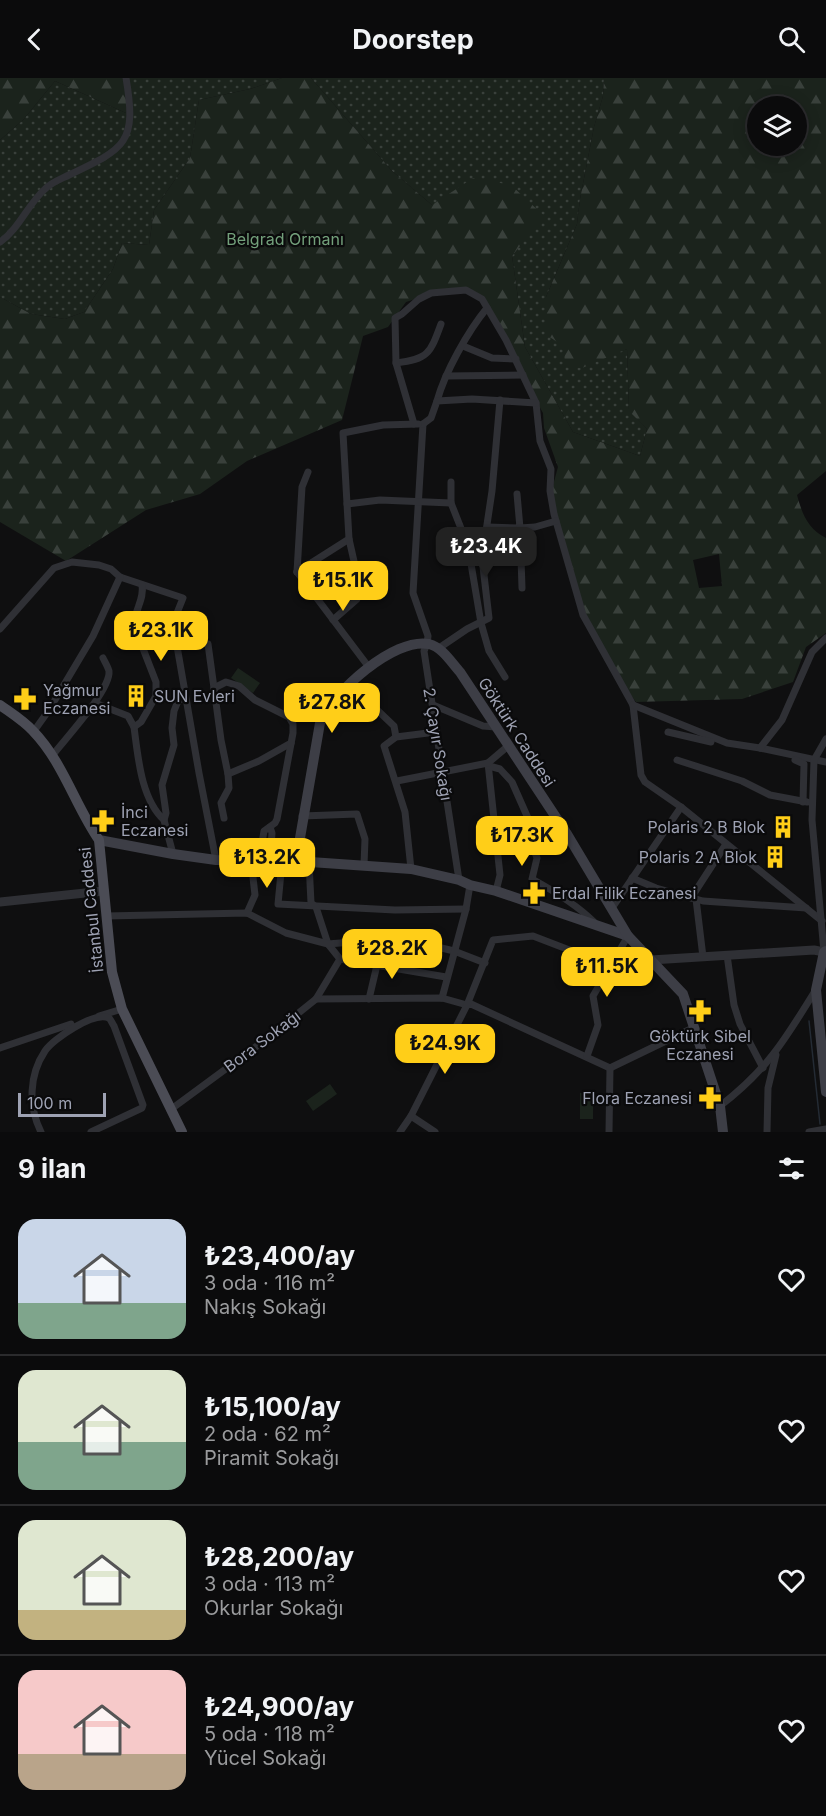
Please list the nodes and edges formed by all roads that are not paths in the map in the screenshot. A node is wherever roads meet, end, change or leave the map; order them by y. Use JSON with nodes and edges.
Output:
{"nodes":[{"id":1,"x":126,"y":78,"type":"edge"},
{"id":2,"x":0,"y":242,"type":"edge"},
{"id":3,"x":487,"y":308,"type":"junction"},
{"id":4,"x":441,"y":324,"type":"dead end"},
{"id":5,"x":463,"y":346,"type":"junction"},
{"id":6,"x":516,"y":359,"type":"junction"},
{"id":7,"x":396,"y":363,"type":"junction"},
{"id":8,"x":523,"y":375,"type":"junction"},
{"id":9,"x":446,"y":376,"type":"junction"},
{"id":10,"x":500,"y":400,"type":"junction"},
{"id":11,"x":437,"y":401,"type":"junction"},
{"id":12,"x":536,"y":403,"type":"junction"},
{"id":13,"x":414,"y":424,"type":"junction"},
{"id":14,"x":423,"y":424,"type":"junction"},
{"id":15,"x":308,"y":472,"type":"dead end"},
{"id":16,"x":451,"y":482,"type":"dead end"},
{"id":17,"x":517,"y":494,"type":"dead end"},
{"id":18,"x":417,"y":503,"type":"junction"},
{"id":19,"x":451,"y":503,"type":"junction"},
{"id":20,"x":347,"y":504,"type":"junction"},
{"id":21,"x":556,"y":521,"type":"junction"},
{"id":22,"x":487,"y":527,"type":"junction"},
{"id":23,"x":520,"y":528,"type":"junction"},
{"id":24,"x":349,"y":539,"type":"junction"},
{"id":25,"x":297,"y":572,"type":"junction"},
{"id":26,"x":120,"y":577,"type":"junction"},
{"id":27,"x":142,"y":585,"type":"junction"},
{"id":28,"x":522,"y":588,"type":"dead end"},
{"id":29,"x":333,"y":620,"type":"junction"},
{"id":30,"x":481,"y":623,"type":"junction"},
{"id":31,"x":0,"y":629,"type":"edge"},
{"id":32,"x":826,"y":638,"type":"edge"},
{"id":33,"x":208,"y":644,"type":"dead end"},
{"id":34,"x":427,"y":644,"type":"junction"},
{"id":35,"x":439,"y":648,"type":"junction"},
{"id":36,"x":103,"y":658,"type":"dead end"},
{"id":37,"x":368,"y":666,"type":"junction"},
{"id":38,"x":505,"y":677,"type":"dead end"},
{"id":39,"x":351,"y":685,"type":"junction"},
{"id":40,"x":214,"y":688,"type":"junction"},
{"id":41,"x":185,"y":697,"type":"junction"},
{"id":42,"x":94,"y":704,"type":"junction"},
{"id":43,"x":0,"y":705,"type":"edge"},
{"id":44,"x":433,"y":705,"type":"junction"},
{"id":45,"x":633,"y":705,"type":"junction"},
{"id":46,"x":135,"y":727,"type":"junction"},
{"id":47,"x":496,"y":727,"type":"junction"},
{"id":48,"x":34,"y":731,"type":"junction"},
{"id":49,"x":436,"y":732,"type":"junction"},
{"id":50,"x":668,"y":732,"type":"dead end"},
{"id":51,"x":396,"y":737,"type":"junction"},
{"id":52,"x":826,"y":739,"type":"edge"},
{"id":53,"x":291,"y":743,"type":"junction"},
{"id":54,"x":508,"y":746,"type":"junction"},
{"id":55,"x":760,"y":748,"type":"junction"},
{"id":56,"x":51,"y":756,"type":"junction"},
{"id":57,"x":677,"y":760,"type":"dead end"},
{"id":58,"x":814,"y":760,"type":"junction"},
{"id":59,"x":826,"y":762,"type":"edge"},
{"id":60,"x":489,"y":764,"type":"junction"},
{"id":61,"x":442,"y":771,"type":"junction"},
{"id":62,"x":228,"y":774,"type":"junction"},
{"id":63,"x":397,"y":781,"type":"junction"},
{"id":64,"x":803,"y":802,"type":"junction"},
{"id":65,"x":813,"y":803,"type":"junction"},
{"id":66,"x":681,"y":807,"type":"junction"},
{"id":67,"x":302,"y":816,"type":"junction"},
{"id":68,"x":224,"y":818,"type":"dead end"},
{"id":69,"x":164,"y":820,"type":"junction"},
{"id":70,"x":530,"y":839,"type":"junction"},
{"id":71,"x":99,"y":840,"type":"junction"},
{"id":72,"x":726,"y":844,"type":"junction"},
{"id":73,"x":495,"y":845,"type":"junction"},
{"id":74,"x":173,"y":854,"type":"junction"},
{"id":75,"x":216,"y":860,"type":"junction"},
{"id":76,"x":260,"y":860,"type":"junction"},
{"id":77,"x":296,"y":861,"type":"junction"},
{"id":78,"x":282,"y":862,"type":"junction"},
{"id":79,"x":309,"y":862,"type":"junction"},
{"id":80,"x":364,"y":865,"type":"junction"},
{"id":81,"x":411,"y":869,"type":"junction"},
{"id":82,"x":632,"y":878,"type":"junction"},
{"id":83,"x":459,"y":880,"type":"junction"},
{"id":84,"x":470,"y":885,"type":"junction"},
{"id":85,"x":104,"y":891,"type":"junction"},
{"id":86,"x":496,"y":891,"type":"junction"},
{"id":87,"x":693,"y":899,"type":"junction"},
{"id":88,"x":0,"y":902,"type":"edge"},
{"id":89,"x":316,"y":907,"type":"junction"},
{"id":90,"x":612,"y":908,"type":"junction"},
{"id":91,"x":806,"y":908,"type":"junction"},
{"id":92,"x":466,"y":909,"type":"junction"},
{"id":93,"x":247,"y":913,"type":"junction"},
{"id":94,"x":106,"y":916,"type":"junction"},
{"id":95,"x":822,"y":921,"type":"junction"},
{"id":96,"x":597,"y":926,"type":"junction"},
{"id":97,"x":628,"y":936,"type":"junction"},
{"id":98,"x":328,"y":944,"type":"junction"},
{"id":99,"x":454,"y":951,"type":"junction"},
{"id":100,"x":825,"y":951,"type":"edge"},
{"id":101,"x":727,"y":955,"type":"junction"},
{"id":102,"x":703,"y":957,"type":"junction"},
{"id":103,"x":340,"y":959,"type":"junction"},
{"id":104,"x":651,"y":960,"type":"junction"},
{"id":105,"x":485,"y":963,"type":"junction"},
{"id":106,"x":377,"y":965,"type":"junction"},
{"id":107,"x":611,"y":966,"type":"junction"},
{"id":108,"x":447,"y":978,"type":"junction"},
{"id":109,"x":816,"y":990,"type":"junction"},
{"id":110,"x":442,"y":998,"type":"junction"},
{"id":111,"x":316,"y":999,"type":"junction"},
{"id":112,"x":369,"y":999,"type":"junction"},
{"id":113,"x":467,"y":1005,"type":"junction"},
{"id":114,"x":122,"y":1009,"type":"junction"},
{"id":115,"x":695,"y":1027,"type":"junction"},
{"id":116,"x":131,"y":1029,"type":"junction"},
{"id":117,"x":117,"y":1035,"type":"junction"},
{"id":118,"x":0,"y":1048,"type":"edge"},
{"id":119,"x":778,"y":1050,"type":"junction"},
{"id":120,"x":587,"y":1056,"type":"junction"},
{"id":121,"x":610,"y":1068,"type":"junction"},
{"id":122,"x":763,"y":1068,"type":"junction"},
{"id":123,"x":826,"y":1092,"type":"edge"},
{"id":124,"x":720,"y":1106,"type":"junction"},
{"id":125,"x":170,"y":1110,"type":"junction"},
{"id":126,"x":411,"y":1116,"type":"junction"},
{"id":127,"x":826,"y":1129,"type":"edge"},
{"id":128,"x":41,"y":1132,"type":"edge"},
{"id":129,"x":91,"y":1132,"type":"edge"},
{"id":130,"x":182,"y":1132,"type":"edge"},
{"id":131,"x":400,"y":1132,"type":"edge"},
{"id":132,"x":435,"y":1132,"type":"edge"},
{"id":133,"x":609,"y":1132,"type":"edge"},
{"id":134,"x":723,"y":1132,"type":"edge"},
{"id":135,"x":767,"y":1132,"type":"edge"},
{"id":136,"x":809,"y":1132,"type":"edge"}],
"edges":[{"from":1,"to":2,"type":"street"},
{"from":3,"to":5,"type":"street"},
{"from":3,"to":6,"type":"street"},
{"from":3,"to":7,"type":"street"},
{"from":4,"to":7,"type":"street"},
{"from":5,"to":6,"type":"street"},
{"from":5,"to":9,"type":"street"},
{"from":6,"to":8,"type":"street"},
{"from":7,"to":13,"type":"street"},
{"from":8,"to":9,"type":"street"},
{"from":8,"to":12,"type":"street"},
{"from":9,"to":11,"type":"street"},
{"from":10,"to":11,"type":"street"},
{"from":10,"to":12,"type":"street"},
{"from":10,"to":22,"type":"street"},
{"from":11,"to":14,"type":"street"},
{"from":12,"to":21,"type":"street"},
{"from":13,"to":14,"type":"street"},
{"from":13,"to":20,"type":"street"},
{"from":14,"to":18,"type":"street"},
{"from":15,"to":25,"type":"street"},
{"from":16,"to":19,"type":"street"},
{"from":17,"to":23,"type":"street"},
{"from":18,"to":19,"type":"street"},
{"from":18,"to":20,"type":"street"},
{"from":18,"to":34,"type":"street"},
{"from":19,"to":30,"type":"street"},
{"from":20,"to":24,"type":"street"},
{"from":21,"to":23,"type":"street"},
{"from":21,"to":45,"type":"street"},
{"from":22,"to":23,"type":"street"},
{"from":22,"to":30,"type":"street"},
{"from":23,"to":28,"type":"street"},
{"from":24,"to":25,"type":"street"},
{"from":24,"to":29,"type":"street"},
{"from":25,"to":29,"type":"street"},
{"from":26,"to":27,"type":"street"},
{"from":26,"to":31,"type":"street"},
{"from":26,"to":48,"type":"street"},
{"from":27,"to":41,"type":"street"},
{"from":27,"to":46,"type":"street"},
{"from":29,"to":37,"type":"street"},
{"from":30,"to":35,"type":"street"},
{"from":30,"to":38,"type":"street"},
{"from":32,"to":55,"type":"street"},
{"from":33,"to":40,"type":"street"},
{"from":34,"to":35,"type":"main road"},
{"from":34,"to":37,"type":"main road"},
{"from":34,"to":44,"type":"street","name":"2. Çayır Sokağı"},
{"from":35,"to":47,"type":"main road","name":"Göktürk Caddesi"},
{"from":36,"to":42,"type":"street"},
{"from":37,"to":39,"type":"main road"},
{"from":39,"to":51,"type":"street"},
{"from":39,"to":67,"type":"main road"},
{"from":40,"to":53,"type":"street"},
{"from":40,"to":62,"type":"street"},
{"from":41,"to":69,"type":"street"},
{"from":41,"to":75,"type":"street"},
{"from":42,"to":46,"type":"street"},
{"from":42,"to":56,"type":"street"},
{"from":43,"to":48,"type":"main road","name":"İstanbul Caddesi"},
{"from":44,"to":47,"type":"street"},
{"from":44,"to":49,"type":"street","name":"2. Çayır Sokağı"},
{"from":45,"to":55,"type":"street"},
{"from":45,"to":66,"type":"street"},
{"from":46,"to":69,"type":"street"},
{"from":47,"to":54,"type":"main road","name":"Göktürk Caddesi"},
{"from":48,"to":56,"type":"main road","name":"İstanbul Caddesi"},
{"from":49,"to":51,"type":"street"},
{"from":49,"to":61,"type":"street","name":"2. Çayır Sokağı"},
{"from":50,"to":64,"type":"street"},
{"from":51,"to":63,"type":"street"},
{"from":52,"to":58,"type":"street"},
{"from":53,"to":62,"type":"street"},
{"from":53,"to":76,"type":"street"},
{"from":54,"to":60,"type":"street"},
{"from":54,"to":90,"type":"main road","name":"Göktürk Caddesi"},
{"from":55,"to":58,"type":"street"},
{"from":56,"to":71,"type":"main road","name":"İstanbul Caddesi"},
{"from":57,"to":64,"type":"street"},
{"from":58,"to":59,"type":"street"},
{"from":58,"to":65,"type":"street"},
{"from":60,"to":61,"type":"street"},
{"from":60,"to":70,"type":"street"},
{"from":60,"to":73,"type":"street"},
{"from":61,"to":63,"type":"street"},
{"from":61,"to":83,"type":"street","name":"2. Çayır Sokağı"},
{"from":62,"to":68,"type":"street"},
{"from":63,"to":81,"type":"street"},
{"from":64,"to":65,"type":"street"},
{"from":65,"to":95,"type":"street"},
{"from":66,"to":72,"type":"street"},
{"from":66,"to":82,"type":"street"},
{"from":67,"to":77,"type":"main road"},
{"from":67,"to":80,"type":"street"},
{"from":69,"to":74,"type":"street"},
{"from":70,"to":73,"type":"street"},
{"from":70,"to":96,"type":"street"},
{"from":71,"to":74,"type":"main road"},
{"from":71,"to":85,"type":"main road","name":"İstanbul Caddesi"},
{"from":72,"to":87,"type":"street"},
{"from":72,"to":91,"type":"street"},
{"from":73,"to":86,"type":"street"},
{"from":74,"to":75,"type":"main road"},
{"from":75,"to":76,"type":"main road"},
{"from":76,"to":78,"type":"main road"},
{"from":76,"to":93,"type":"street"},
{"from":77,"to":78,"type":"main road"},
{"from":77,"to":79,"type":"main road"},
{"from":78,"to":89,"type":"street"},
{"from":79,"to":80,"type":"main road"},
{"from":79,"to":89,"type":"street"},
{"from":80,"to":81,"type":"main road"},
{"from":81,"to":83,"type":"main road"},
{"from":82,"to":87,"type":"street"},
{"from":82,"to":90,"type":"street"},
{"from":83,"to":84,"type":"main road"},
{"from":84,"to":86,"type":"main road"},
{"from":84,"to":92,"type":"street"},
{"from":85,"to":88,"type":"street"},
{"from":85,"to":94,"type":"main road","name":"İstanbul Caddesi"},
{"from":86,"to":96,"type":"main road"},
{"from":87,"to":91,"type":"street"},
{"from":87,"to":102,"type":"street"},
{"from":89,"to":92,"type":"street"},
{"from":89,"to":98,"type":"street"},
{"from":90,"to":97,"type":"main road","name":"Göktürk Caddesi"},
{"from":91,"to":95,"type":"street"},
{"from":92,"to":99,"type":"street"},
{"from":93,"to":94,"type":"street"},
{"from":93,"to":98,"type":"street"},
{"from":94,"to":114,"type":"main road","name":"İstanbul Caddesi"},
{"from":95,"to":100,"type":"street"},
{"from":96,"to":97,"type":"main road"},
{"from":97,"to":104,"type":"main road","name":"Göktürk Caddesi"},
{"from":97,"to":107,"type":"street"},
{"from":98,"to":99,"type":"street"},
{"from":98,"to":103,"type":"street"},
{"from":99,"to":105,"type":"street"},
{"from":99,"to":108,"type":"street"},
{"from":100,"to":101,"type":"street"},
{"from":100,"to":109,"type":"main road"},
{"from":101,"to":102,"type":"street"},
{"from":101,"to":122,"type":"street"},
{"from":102,"to":104,"type":"street"},
{"from":103,"to":106,"type":"street"},
{"from":103,"to":111,"type":"street","name":"Bora Sokağı"},
{"from":104,"to":115,"type":"main road","name":"Göktürk Caddesi"},
{"from":105,"to":107,"type":"street"},
{"from":105,"to":113,"type":"street"},
{"from":106,"to":108,"type":"street"},
{"from":106,"to":112,"type":"street"},
{"from":107,"to":120,"type":"street"},
{"from":108,"to":110,"type":"street"},
{"from":109,"to":119,"type":"street"},
{"from":109,"to":123,"type":"main road"},
{"from":110,"to":112,"type":"street"},
{"from":110,"to":113,"type":"street"},
{"from":111,"to":112,"type":"street"},
{"from":111,"to":125,"type":"street","name":"Bora Sokağı"},
{"from":113,"to":120,"type":"street"},
{"from":113,"to":126,"type":"street"},
{"from":114,"to":116,"type":"main road","name":"İstanbul Caddesi"},
{"from":114,"to":118,"type":"street"},
{"from":115,"to":121,"type":"street"},
{"from":115,"to":124,"type":"main road","name":"Göktürk Caddesi"},
{"from":116,"to":117,"type":"street"},
{"from":116,"to":125,"type":"main road","name":"İstanbul Caddesi"},
{"from":117,"to":128,"type":"street"},
{"from":117,"to":129,"type":"street"},
{"from":119,"to":122,"type":"street"},
{"from":119,"to":135,"type":"street"},
{"from":120,"to":121,"type":"street"},
{"from":121,"to":133,"type":"street"},
{"from":122,"to":124,"type":"street"},
{"from":124,"to":134,"type":"main road","name":"Göktürk Caddesi"},
{"from":125,"to":130,"type":"main road","name":"İstanbul Caddesi"},
{"from":126,"to":131,"type":"street"},
{"from":126,"to":132,"type":"street"},
{"from":127,"to":136,"type":"street"}]}
